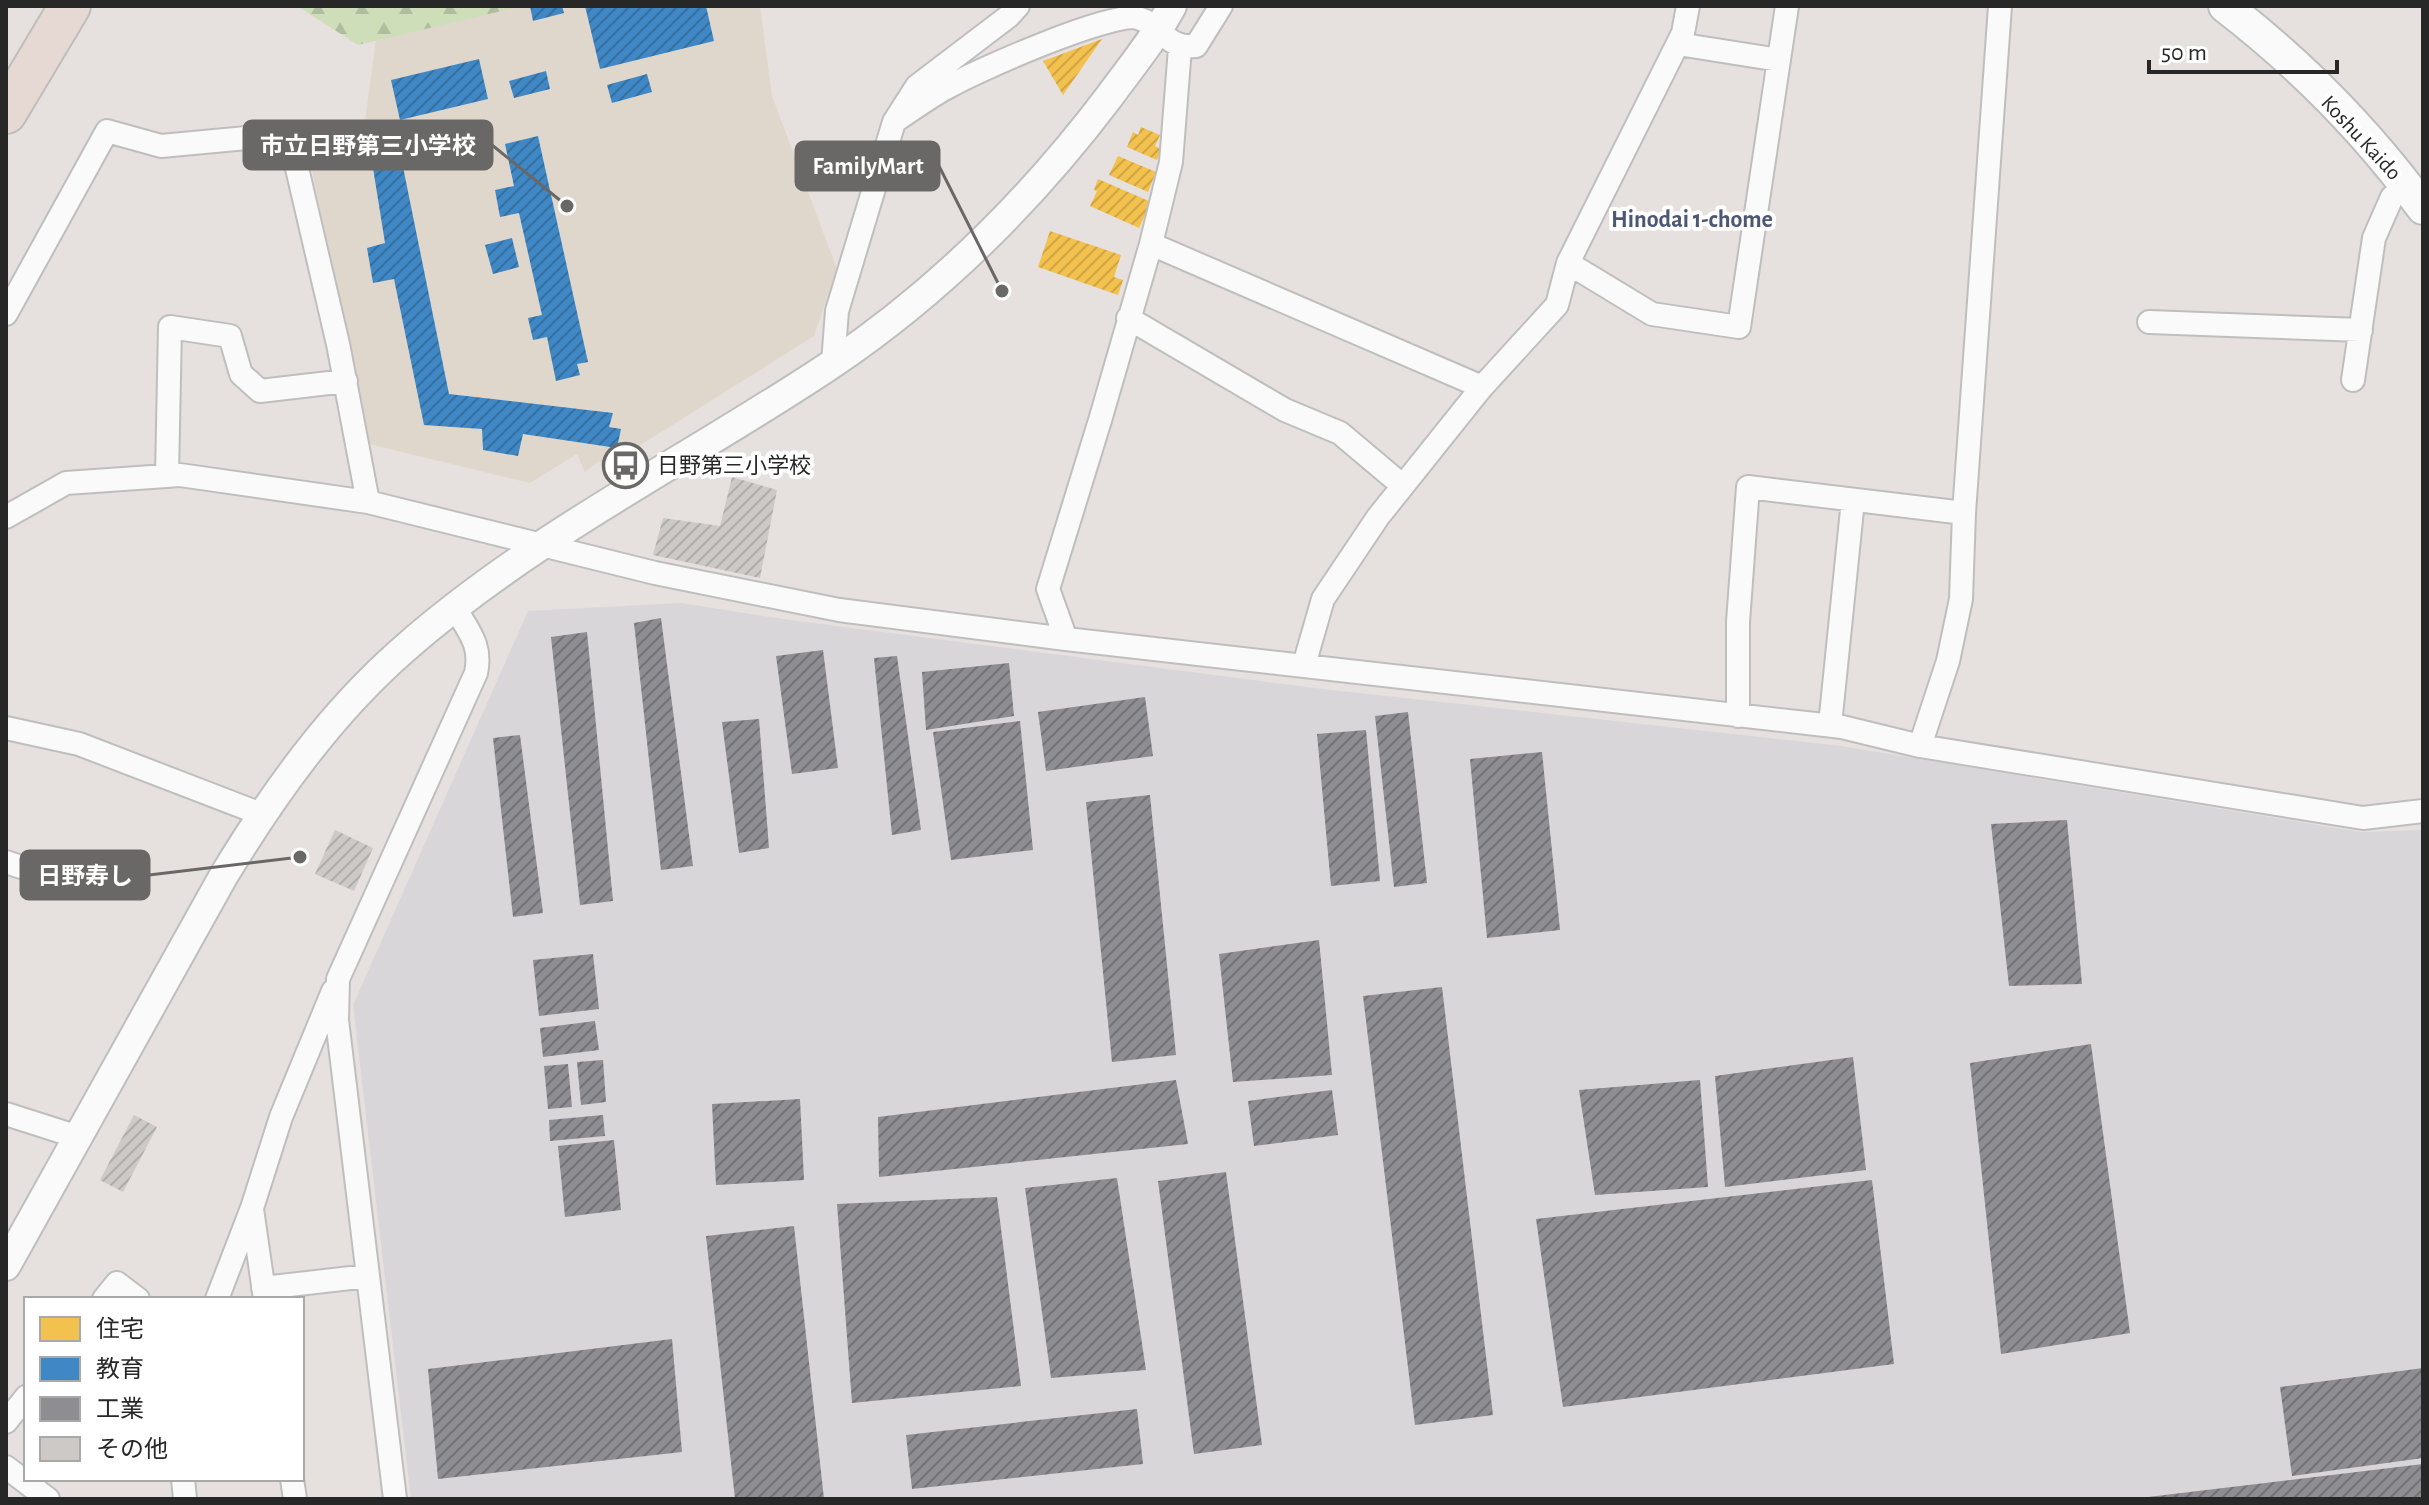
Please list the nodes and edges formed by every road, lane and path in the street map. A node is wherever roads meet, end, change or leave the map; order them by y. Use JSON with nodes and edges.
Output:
{"nodes":[{"id":1,"x":70,"y":6,"type":"edge"},
{"id":2,"x":1018,"y":6,"type":"edge"},
{"id":3,"x":1221,"y":6,"type":"edge"},
{"id":4,"x":1688,"y":6,"type":"edge"},
{"id":5,"x":1787,"y":6,"type":"edge"},
{"id":6,"x":2000,"y":6,"type":"edge"},
{"id":7,"x":2225,"y":6,"type":"edge"},
{"id":8,"x":1170,"y":28,"type":"edge"},
{"id":9,"x":1678,"y":44,"type":"junction"},
{"id":10,"x":1779,"y":60,"type":"junction"},
{"id":11,"x":6,"y":113,"type":"edge"},
{"id":12,"x":894,"y":122,"type":"junction"},
{"id":13,"x":2415,"y":197,"type":"edge"},
{"id":14,"x":1151,"y":244,"type":"junction"},
{"id":15,"x":1568,"y":263,"type":"junction"},
{"id":16,"x":6,"y":314,"type":"edge"},
{"id":17,"x":1128,"y":318,"type":"junction"},
{"id":18,"x":2149,"y":322,"type":"dead end"},
{"id":19,"x":2361,"y":330,"type":"junction"},
{"id":20,"x":833,"y":363,"type":"junction"},
{"id":21,"x":2353,"y":380,"type":"dead end"},
{"id":22,"x":346,"y":381,"type":"junction"},
{"id":23,"x":1482,"y":387,"type":"junction"},
{"id":24,"x":167,"y":476,"type":"junction"},
{"id":25,"x":1403,"y":486,"type":"junction"},
{"id":26,"x":1853,"y":500,"type":"junction"},
{"id":27,"x":368,"y":502,"type":"junction"},
{"id":28,"x":1964,"y":513,"type":"junction"},
{"id":29,"x":6,"y":517,"type":"edge"},
{"id":30,"x":540,"y":545,"type":"junction"},
{"id":31,"x":455,"y":608,"type":"junction"},
{"id":32,"x":1066,"y":639,"type":"junction"},
{"id":33,"x":1304,"y":665,"type":"junction"},
{"id":34,"x":1738,"y":716,"type":"junction"},
{"id":35,"x":1830,"y":725,"type":"junction"},
{"id":36,"x":6,"y":728,"type":"edge"},
{"id":37,"x":1920,"y":746,"type":"junction"},
{"id":38,"x":2423,"y":811,"type":"edge"},
{"id":39,"x":261,"y":814,"type":"junction"},
{"id":40,"x":338,"y":979,"type":"junction"},
{"id":41,"x":6,"y":1114,"type":"edge"},
{"id":42,"x":78,"y":1137,"type":"junction"},
{"id":43,"x":252,"y":1208,"type":"junction"},
{"id":44,"x":6,"y":1266,"type":"edge"},
{"id":45,"x":368,"y":1276,"type":"junction"},
{"id":46,"x":264,"y":1294,"type":"edge"},
{"id":47,"x":106,"y":1297,"type":"edge"},
{"id":48,"x":135,"y":1297,"type":"edge"},
{"id":49,"x":218,"y":1297,"type":"edge"},
{"id":50,"x":24,"y":1400,"type":"edge"},
{"id":51,"x":6,"y":1422,"type":"edge"},
{"id":52,"x":6,"y":1467,"type":"edge"},
{"id":53,"x":24,"y":1481,"type":"edge"},
{"id":54,"x":24,"y":1481,"type":"edge"},
{"id":55,"x":48,"y":1499,"type":"edge"},
{"id":56,"x":395,"y":1499,"type":"edge"}],
"edges":[{"from":1,"to":11,"type":"highway"},
{"from":2,"to":12,"type":"street"},
{"from":3,"to":8,"type":"street"},
{"from":4,"to":9,"type":"street"},
{"from":5,"to":10,"type":"street"},
{"from":6,"to":28,"type":"street"},
{"from":7,"to":13,"type":"main road","name":"Koshu Kaido"},
{"from":8,"to":12,"type":"street"},
{"from":8,"to":14,"type":"street"},
{"from":8,"to":20,"type":"street"},
{"from":9,"to":10,"type":"street"},
{"from":9,"to":15,"type":"street"},
{"from":10,"to":15,"type":"street"},
{"from":12,"to":20,"type":"street"},
{"from":13,"to":19,"type":"street"},
{"from":14,"to":17,"type":"street"},
{"from":14,"to":23,"type":"street"},
{"from":15,"to":23,"type":"street"},
{"from":16,"to":22,"type":"street"},
{"from":17,"to":25,"type":"street"},
{"from":17,"to":32,"type":"street"},
{"from":18,"to":19,"type":"street"},
{"from":19,"to":21,"type":"street"},
{"from":20,"to":30,"type":"street"},
{"from":22,"to":24,"type":"street"},
{"from":22,"to":27,"type":"street"},
{"from":23,"to":25,"type":"street"},
{"from":24,"to":27,"type":"street"},
{"from":24,"to":29,"type":"street"},
{"from":25,"to":33,"type":"street"},
{"from":26,"to":28,"type":"street"},
{"from":26,"to":34,"type":"street"},
{"from":26,"to":35,"type":"street"},
{"from":27,"to":30,"type":"street"},
{"from":28,"to":37,"type":"street"},
{"from":30,"to":31,"type":"street"},
{"from":30,"to":32,"type":"street"},
{"from":31,"to":39,"type":"street"},
{"from":31,"to":40,"type":"street"},
{"from":32,"to":33,"type":"street"},
{"from":33,"to":34,"type":"street"},
{"from":34,"to":35,"type":"street"},
{"from":35,"to":37,"type":"street"},
{"from":36,"to":39,"type":"street"},
{"from":37,"to":38,"type":"street"},
{"from":39,"to":42,"type":"street"},
{"from":40,"to":43,"type":"street"},
{"from":40,"to":45,"type":"street"},
{"from":41,"to":42,"type":"street"},
{"from":42,"to":44,"type":"street"},
{"from":43,"to":46,"type":"street"},
{"from":43,"to":49,"type":"street"},
{"from":45,"to":46,"type":"street"},
{"from":45,"to":56,"type":"street"},
{"from":47,"to":48,"type":"street"},
{"from":50,"to":51,"type":"street"},
{"from":52,"to":54,"type":"street"},
{"from":53,"to":55,"type":"street"}]}
